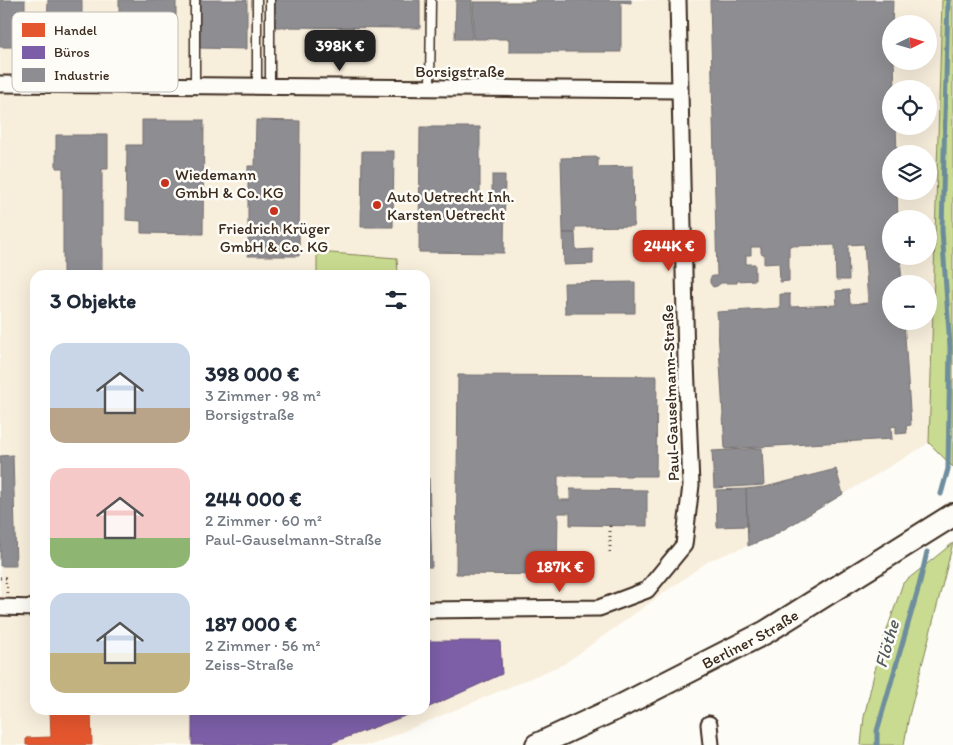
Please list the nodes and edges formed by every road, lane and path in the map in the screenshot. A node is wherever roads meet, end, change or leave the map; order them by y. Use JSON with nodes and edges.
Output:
{"nodes":[{"id":1,"x":195,"y":0,"type":"edge"},
{"id":2,"x":257,"y":0,"type":"edge"},
{"id":3,"x":270,"y":0,"type":"edge"},
{"id":4,"x":431,"y":0,"type":"edge"},
{"id":5,"x":678,"y":0,"type":"edge"},
{"id":6,"x":178,"y":86,"type":"edge"},
{"id":7,"x":195,"y":86,"type":"junction"},
{"id":8,"x":264,"y":86,"type":"junction"},
{"id":9,"x":430,"y":88,"type":"junction"},
{"id":10,"x":679,"y":90,"type":"junction"},
{"id":11,"x":953,"y":516,"type":"edge"},
{"id":12,"x":610,"y":526,"type":"dead end"},
{"id":13,"x":610,"y":554,"type":"dead end"},
{"id":14,"x":0,"y":607,"type":"edge"},
{"id":15,"x":30,"y":608,"type":"edge"},
{"id":16,"x":430,"y":610,"type":"edge"},
{"id":17,"x":709,"y":724,"type":"dead end"},
{"id":18,"x":537,"y":745,"type":"edge"},
{"id":19,"x":711,"y":745,"type":"edge"}],
"edges":[{"from":1,"to":7,"type":"lane"},
{"from":2,"to":8,"type":"lane"},
{"from":3,"to":8,"type":"lane"},
{"from":4,"to":9,"type":"lane"},
{"from":5,"to":10,"type":"street","name":"Paul-Gauselmann-Straße"},
{"from":6,"to":7,"type":"street","name":"Borsigstraße"},
{"from":7,"to":8,"type":"street","name":"Borsigstraße"},
{"from":8,"to":9,"type":"street","name":"Borsigstraße"},
{"from":9,"to":10,"type":"street","name":"Borsigstraße"},
{"from":10,"to":16,"type":"street","name":"Paul-Gauselmann-Straße"},
{"from":11,"to":18,"type":"main road","name":"Berliner Straße"},
{"from":12,"to":13,"type":"path"},
{"from":14,"to":15,"type":"street"},
{"from":17,"to":19,"type":"street"}]}
